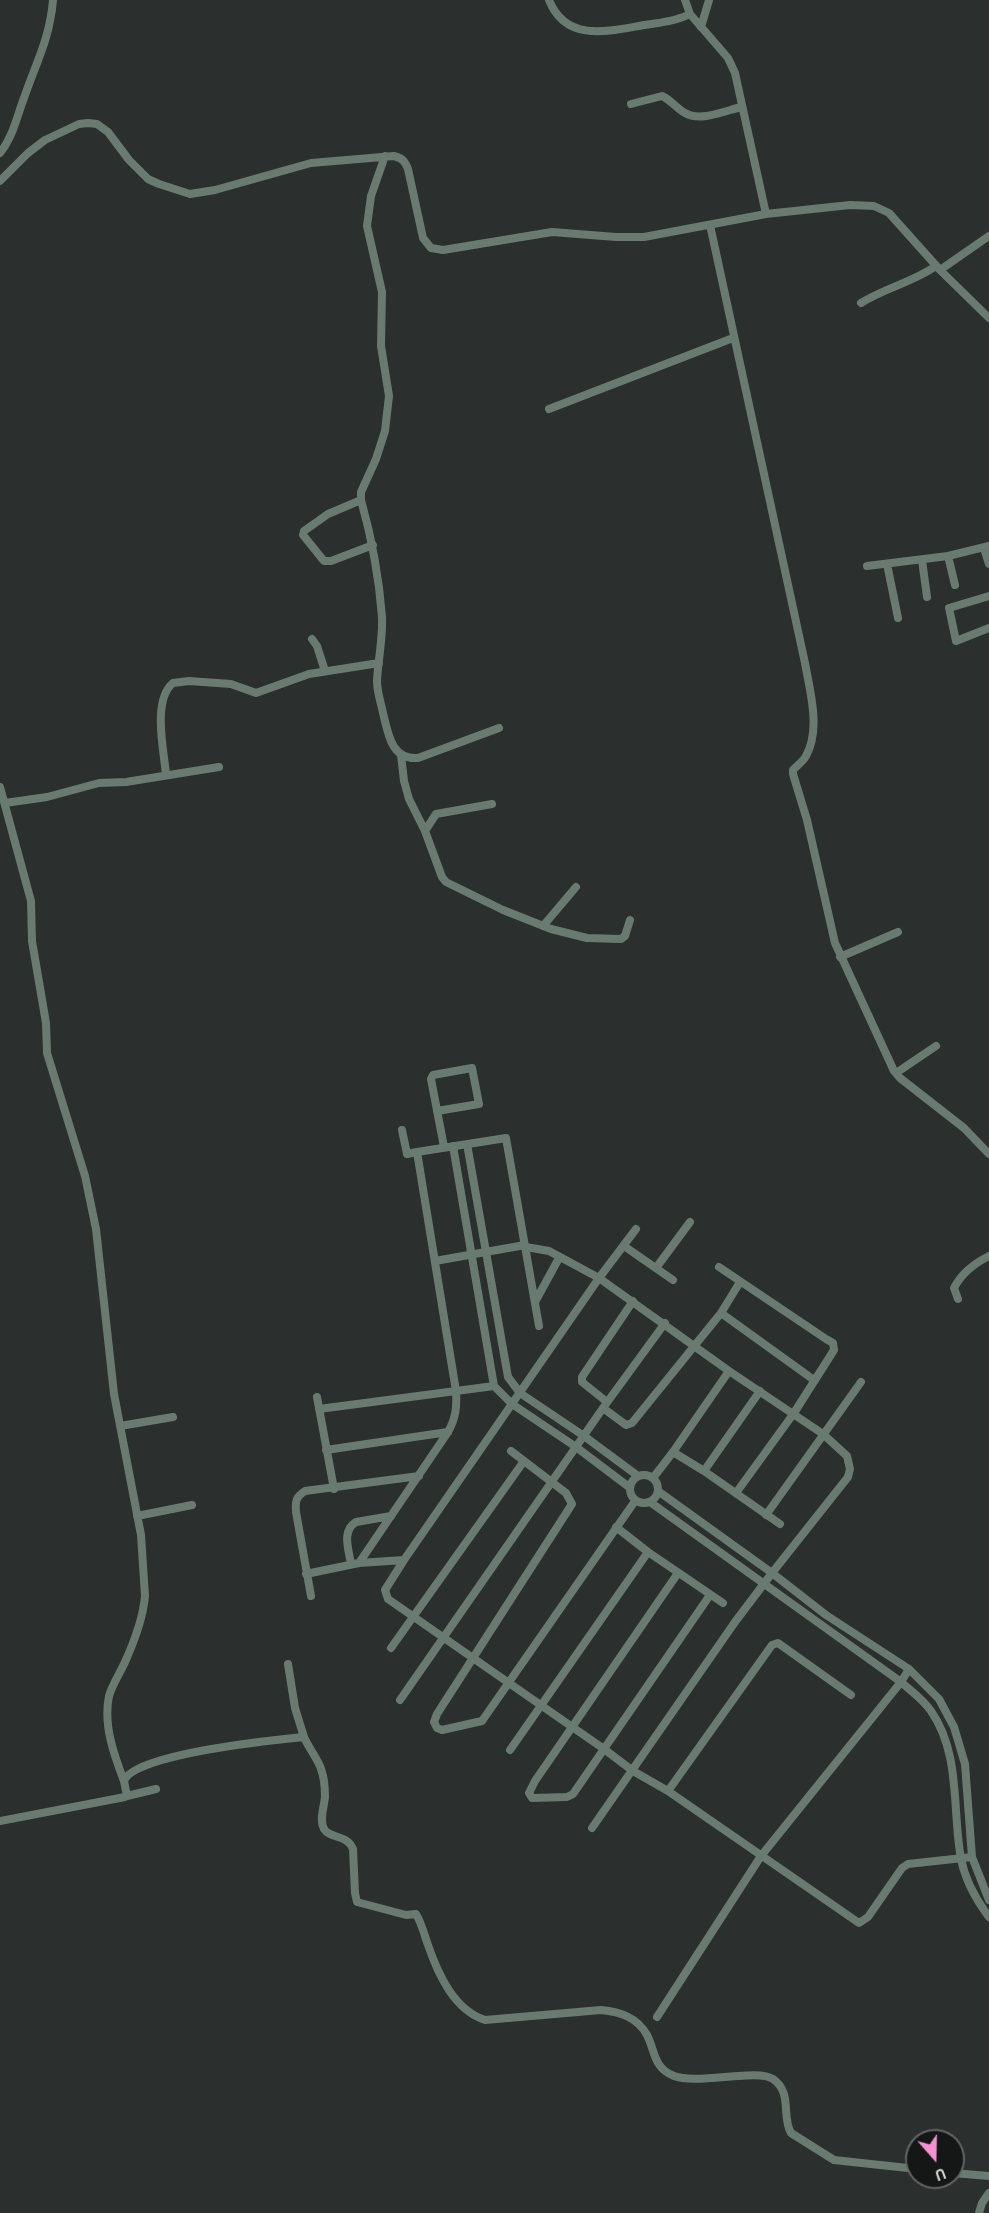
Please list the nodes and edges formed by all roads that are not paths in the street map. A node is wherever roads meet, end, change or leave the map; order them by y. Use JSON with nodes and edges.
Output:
{"nodes":[{"id":1,"x":53,"y":0,"type":"edge"},
{"id":2,"x":549,"y":0,"type":"edge"},
{"id":3,"x":685,"y":0,"type":"edge"},
{"id":4,"x":709,"y":0,"type":"edge"},
{"id":5,"x":690,"y":14,"type":"junction"},
{"id":6,"x":701,"y":27,"type":"junction"},
{"id":7,"x":631,"y":104,"type":"dead end"},
{"id":8,"x":741,"y":107,"type":"junction"},
{"id":9,"x":0,"y":153,"type":"edge"},
{"id":10,"x":385,"y":156,"type":"junction"},
{"id":11,"x":0,"y":181,"type":"edge"},
{"id":12,"x":766,"y":214,"type":"junction"},
{"id":13,"x":710,"y":225,"type":"junction"},
{"id":14,"x":989,"y":236,"type":"edge"},
{"id":15,"x":938,"y":268,"type":"junction"},
{"id":16,"x":861,"y":303,"type":"dead end"},
{"id":17,"x":989,"y":318,"type":"edge"},
{"id":18,"x":733,"y":338,"type":"junction"},
{"id":19,"x":549,"y":409,"type":"dead end"},
{"id":20,"x":361,"y":500,"type":"junction"},
{"id":21,"x":373,"y":545,"type":"junction"},
{"id":22,"x":987,"y":547,"type":"edge"},
{"id":23,"x":948,"y":556,"type":"junction"},
{"id":24,"x":922,"y":560,"type":"junction"},
{"id":25,"x":887,"y":564,"type":"junction"},
{"id":26,"x":989,"y":564,"type":"edge"},
{"id":27,"x":867,"y":566,"type":"dead end"},
{"id":28,"x":955,"y":585,"type":"dead end"},
{"id":29,"x":989,"y":596,"type":"edge"},
{"id":30,"x":927,"y":597,"type":"dead end"},
{"id":31,"x":898,"y":618,"type":"dead end"},
{"id":32,"x":989,"y":628,"type":"edge"},
{"id":33,"x":312,"y":639,"type":"dead end"},
{"id":34,"x":379,"y":663,"type":"junction"},
{"id":35,"x":325,"y":671,"type":"junction"},
{"id":36,"x":499,"y":728,"type":"dead end"},
{"id":37,"x":401,"y":755,"type":"junction"},
{"id":38,"x":219,"y":767,"type":"dead end"},
{"id":39,"x":166,"y":775,"type":"junction"},
{"id":40,"x":0,"y":787,"type":"edge"},
{"id":41,"x":4,"y":803,"type":"junction"},
{"id":42,"x":492,"y":804,"type":"dead end"},
{"id":43,"x":425,"y":831,"type":"junction"},
{"id":44,"x":576,"y":887,"type":"dead end"},
{"id":45,"x":630,"y":920,"type":"dead end"},
{"id":46,"x":543,"y":927,"type":"junction"},
{"id":47,"x":898,"y":932,"type":"dead end"},
{"id":48,"x":840,"y":957,"type":"junction"},
{"id":49,"x":936,"y":1046,"type":"dead end"},
{"id":50,"x":896,"y":1073,"type":"junction"},
{"id":51,"x":437,"y":1111,"type":"junction"},
{"id":52,"x":402,"y":1130,"type":"dead end"},
{"id":53,"x":467,"y":1144,"type":"junction"},
{"id":54,"x":449,"y":1147,"type":"junction"},
{"id":55,"x":417,"y":1152,"type":"junction"},
{"id":56,"x":989,"y":1154,"type":"edge"},
{"id":57,"x":690,"y":1222,"type":"dead end"},
{"id":58,"x":636,"y":1229,"type":"dead end"},
{"id":59,"x":525,"y":1245,"type":"junction"},
{"id":60,"x":624,"y":1246,"type":"junction"},
{"id":61,"x":485,"y":1252,"type":"junction"},
{"id":62,"x":471,"y":1255,"type":"junction"},
{"id":63,"x":989,"y":1256,"type":"edge"},
{"id":64,"x":559,"y":1258,"type":"junction"},
{"id":65,"x":435,"y":1261,"type":"junction"},
{"id":66,"x":719,"y":1267,"type":"dead end"},
{"id":67,"x":656,"y":1268,"type":"junction"},
{"id":68,"x":599,"y":1278,"type":"junction"},
{"id":69,"x":673,"y":1280,"type":"dead end"},
{"id":70,"x":740,"y":1282,"type":"junction"},
{"id":71,"x":958,"y":1299,"type":"dead end"},
{"id":72,"x":633,"y":1301,"type":"junction"},
{"id":73,"x":535,"y":1303,"type":"junction"},
{"id":74,"x":721,"y":1313,"type":"junction"},
{"id":75,"x":665,"y":1323,"type":"junction"},
{"id":76,"x":539,"y":1326,"type":"dead end"},
{"id":77,"x":694,"y":1346,"type":"junction"},
{"id":78,"x":729,"y":1371,"type":"junction"},
{"id":79,"x":814,"y":1380,"type":"junction"},
{"id":80,"x":861,"y":1382,"type":"dead end"},
{"id":81,"x":494,"y":1386,"type":"junction"},
{"id":82,"x":456,"y":1391,"type":"junction"},
{"id":83,"x":760,"y":1391,"type":"junction"},
{"id":84,"x":520,"y":1393,"type":"junction"},
{"id":85,"x":317,"y":1397,"type":"dead end"},
{"id":86,"x":512,"y":1404,"type":"junction"},
{"id":87,"x":605,"y":1405,"type":"junction"},
{"id":88,"x":319,"y":1409,"type":"junction"},
{"id":89,"x":794,"y":1413,"type":"junction"},
{"id":90,"x":174,"y":1417,"type":"dead end"},
{"id":91,"x":120,"y":1426,"type":"junction"},
{"id":92,"x":448,"y":1432,"type":"junction"},
{"id":93,"x":823,"y":1434,"type":"junction"},
{"id":94,"x":584,"y":1436,"type":"junction"},
{"id":95,"x":576,"y":1448,"type":"junction"},
{"id":96,"x":327,"y":1450,"type":"junction"},
{"id":97,"x":511,"y":1451,"type":"dead end"},
{"id":98,"x":673,"y":1452,"type":"junction"},
{"id":99,"x":524,"y":1461,"type":"junction"},
{"id":100,"x":704,"y":1471,"type":"junction"},
{"id":101,"x":419,"y":1476,"type":"junction"},
{"id":102,"x":638,"y":1476,"type":"junction"},
{"id":103,"x":653,"y":1478,"type":"junction"},
{"id":104,"x":552,"y":1483,"type":"junction"},
{"id":105,"x":629,"y":1487,"type":"junction"},
{"id":106,"x":334,"y":1489,"type":"junction"},
{"id":107,"x":658,"y":1491,"type":"junction"},
{"id":108,"x":736,"y":1493,"type":"junction"},
{"id":109,"x":634,"y":1501,"type":"junction"},
{"id":110,"x":650,"y":1502,"type":"junction"},
{"id":111,"x":192,"y":1505,"type":"dead end"},
{"id":112,"x":766,"y":1515,"type":"junction"},
{"id":113,"x":137,"y":1516,"type":"junction"},
{"id":114,"x":391,"y":1516,"type":"junction"},
{"id":115,"x":780,"y":1524,"type":"dead end"},
{"id":116,"x":616,"y":1527,"type":"junction"},
{"id":117,"x":648,"y":1552,"type":"junction"},
{"id":118,"x":404,"y":1560,"type":"junction"},
{"id":119,"x":355,"y":1564,"type":"junction"},
{"id":120,"x":678,"y":1573,"type":"junction"},
{"id":121,"x":772,"y":1573,"type":"junction"},
{"id":122,"x":306,"y":1574,"type":"junction"},
{"id":123,"x":765,"y":1584,"type":"junction"},
{"id":124,"x":710,"y":1595,"type":"junction"},
{"id":125,"x":311,"y":1596,"type":"dead end"},
{"id":126,"x":723,"y":1603,"type":"dead end"},
{"id":127,"x":413,"y":1617,"type":"junction"},
{"id":128,"x":443,"y":1637,"type":"junction"},
{"id":129,"x":391,"y":1648,"type":"dead end"},
{"id":130,"x":473,"y":1659,"type":"junction"},
{"id":131,"x":288,"y":1664,"type":"dead end"},
{"id":132,"x":909,"y":1669,"type":"junction"},
{"id":133,"x":508,"y":1683,"type":"junction"},
{"id":134,"x":901,"y":1683,"type":"junction"},
{"id":135,"x":851,"y":1695,"type":"dead end"},
{"id":136,"x":400,"y":1700,"type":"dead end"},
{"id":137,"x":541,"y":1706,"type":"junction"},
{"id":138,"x":572,"y":1728,"type":"junction"},
{"id":139,"x":304,"y":1737,"type":"junction"},
{"id":140,"x":604,"y":1749,"type":"junction"},
{"id":141,"x":510,"y":1750,"type":"dead end"},
{"id":142,"x":633,"y":1771,"type":"junction"},
{"id":143,"x":124,"y":1781,"type":"junction"},
{"id":144,"x":156,"y":1789,"type":"dead end"},
{"id":145,"x":668,"y":1791,"type":"junction"},
{"id":146,"x":128,"y":1796,"type":"junction"},
{"id":147,"x":0,"y":1821,"type":"edge"},
{"id":148,"x":591,"y":1828,"type":"dead end"},
{"id":149,"x":761,"y":1856,"type":"junction"},
{"id":150,"x":972,"y":1857,"type":"junction"},
{"id":151,"x":961,"y":1860,"type":"junction"},
{"id":152,"x":989,"y":1900,"type":"edge"},
{"id":153,"x":989,"y":1917,"type":"edge"},
{"id":154,"x":657,"y":2017,"type":"dead end"},
{"id":155,"x":905,"y":2168,"type":"edge"},
{"id":156,"x":965,"y":2174,"type":"edge"},
{"id":157,"x":989,"y":2176,"type":"edge"},
{"id":158,"x":989,"y":2193,"type":"edge"},
{"id":159,"x":979,"y":2213,"type":"edge"}],
"edges":[{"from":1,"to":9,"type":"street"},
{"from":2,"to":5,"type":"street"},
{"from":3,"to":5,"type":"street"},
{"from":4,"to":6,"type":"street"},
{"from":5,"to":6,"type":"street"},
{"from":6,"to":8,"type":"street"},
{"from":7,"to":8,"type":"street"},
{"from":8,"to":12,"type":"street"},
{"from":10,"to":11,"type":"street"},
{"from":10,"to":13,"type":"street"},
{"from":10,"to":20,"type":"street"},
{"from":12,"to":13,"type":"street"},
{"from":12,"to":15,"type":"street"},
{"from":13,"to":18,"type":"street"},
{"from":14,"to":15,"type":"street"},
{"from":15,"to":16,"type":"street"},
{"from":15,"to":17,"type":"street"},
{"from":18,"to":19,"type":"street"},
{"from":18,"to":48,"type":"street"},
{"from":20,"to":21,"type":"street"},
{"from":20,"to":21,"type":"street"},
{"from":21,"to":34,"type":"street"},
{"from":22,"to":23,"type":"street"},
{"from":22,"to":26,"type":"street"},
{"from":23,"to":24,"type":"street"},
{"from":23,"to":28,"type":"street"},
{"from":24,"to":25,"type":"street"},
{"from":24,"to":30,"type":"street"},
{"from":25,"to":27,"type":"street"},
{"from":25,"to":31,"type":"street"},
{"from":29,"to":32,"type":"street"},
{"from":33,"to":35,"type":"street"},
{"from":34,"to":35,"type":"street"},
{"from":34,"to":37,"type":"street"},
{"from":35,"to":39,"type":"street"},
{"from":36,"to":37,"type":"street"},
{"from":37,"to":43,"type":"street"},
{"from":38,"to":39,"type":"street"},
{"from":39,"to":41,"type":"street"},
{"from":40,"to":41,"type":"street"},
{"from":41,"to":91,"type":"street"},
{"from":42,"to":43,"type":"street"},
{"from":43,"to":46,"type":"street"},
{"from":44,"to":46,"type":"street"},
{"from":45,"to":46,"type":"street"},
{"from":47,"to":48,"type":"street"},
{"from":48,"to":50,"type":"street"},
{"from":49,"to":50,"type":"street"},
{"from":50,"to":56,"type":"street"},
{"from":51,"to":51,"type":"street"},
{"from":51,"to":54,"type":"street"},
{"from":52,"to":55,"type":"street"},
{"from":53,"to":54,"type":"street"},
{"from":53,"to":59,"type":"street"},
{"from":53,"to":61,"type":"street"},
{"from":54,"to":55,"type":"street"},
{"from":54,"to":62,"type":"street"},
{"from":55,"to":65,"type":"street"},
{"from":57,"to":67,"type":"street"},
{"from":58,"to":60,"type":"street"},
{"from":59,"to":61,"type":"street"},
{"from":59,"to":64,"type":"street"},
{"from":59,"to":73,"type":"street"},
{"from":60,"to":67,"type":"street"},
{"from":60,"to":68,"type":"street"},
{"from":61,"to":62,"type":"street"},
{"from":61,"to":84,"type":"street"},
{"from":62,"to":65,"type":"street"},
{"from":62,"to":81,"type":"street"},
{"from":63,"to":71,"type":"street"},
{"from":64,"to":68,"type":"street"},
{"from":64,"to":73,"type":"street"},
{"from":65,"to":82,"type":"street"},
{"from":66,"to":70,"type":"street"},
{"from":67,"to":69,"type":"street"},
{"from":68,"to":72,"type":"street"},
{"from":68,"to":84,"type":"street"},
{"from":70,"to":74,"type":"street"},
{"from":70,"to":79,"type":"street"},
{"from":72,"to":75,"type":"street"},
{"from":72,"to":87,"type":"street"},
{"from":73,"to":76,"type":"street"},
{"from":74,"to":77,"type":"street"},
{"from":74,"to":79,"type":"street"},
{"from":75,"to":77,"type":"street"},
{"from":75,"to":87,"type":"street"},
{"from":77,"to":78,"type":"street"},
{"from":77,"to":87,"type":"street"},
{"from":78,"to":83,"type":"street"},
{"from":78,"to":98,"type":"street"},
{"from":79,"to":89,"type":"street"},
{"from":80,"to":93,"type":"street"},
{"from":81,"to":82,"type":"street"},
{"from":81,"to":86,"type":"street"},
{"from":82,"to":88,"type":"street"},
{"from":82,"to":92,"type":"street"},
{"from":83,"to":89,"type":"street"},
{"from":83,"to":100,"type":"street"},
{"from":84,"to":86,"type":"street"},
{"from":84,"to":94,"type":"street"},
{"from":85,"to":88,"type":"street"},
{"from":86,"to":95,"type":"street"},
{"from":86,"to":118,"type":"street"},
{"from":87,"to":94,"type":"street"},
{"from":88,"to":96,"type":"street"},
{"from":89,"to":93,"type":"street"},
{"from":89,"to":108,"type":"street"},
{"from":90,"to":91,"type":"street"},
{"from":91,"to":113,"type":"street"},
{"from":92,"to":96,"type":"street"},
{"from":92,"to":101,"type":"street"},
{"from":93,"to":112,"type":"street"},
{"from":93,"to":121,"type":"street"},
{"from":94,"to":95,"type":"street"},
{"from":94,"to":102,"type":"street"},
{"from":95,"to":104,"type":"street"},
{"from":95,"to":105,"type":"street"},
{"from":96,"to":106,"type":"street"},
{"from":97,"to":99,"type":"street"},
{"from":98,"to":100,"type":"street"},
{"from":98,"to":103,"type":"street"},
{"from":99,"to":104,"type":"street"},
{"from":99,"to":127,"type":"street"},
{"from":100,"to":108,"type":"street"},
{"from":101,"to":106,"type":"street"},
{"from":101,"to":114,"type":"street"},
{"from":102,"to":103,"type":"street"},
{"from":102,"to":105,"type":"street"},
{"from":103,"to":107,"type":"street"},
{"from":104,"to":128,"type":"street"},
{"from":104,"to":130,"type":"street"},
{"from":105,"to":109,"type":"street"},
{"from":106,"to":122,"type":"street"},
{"from":107,"to":110,"type":"street"},
{"from":107,"to":121,"type":"street"},
{"from":108,"to":112,"type":"street"},
{"from":109,"to":110,"type":"street"},
{"from":109,"to":116,"type":"street"},
{"from":110,"to":123,"type":"street"},
{"from":111,"to":113,"type":"street"},
{"from":112,"to":115,"type":"street"},
{"from":113,"to":143,"type":"street"},
{"from":114,"to":119,"type":"street"},
{"from":114,"to":119,"type":"street"},
{"from":116,"to":117,"type":"street"},
{"from":116,"to":133,"type":"street"},
{"from":117,"to":120,"type":"street"},
{"from":117,"to":137,"type":"street"},
{"from":118,"to":119,"type":"street"},
{"from":118,"to":127,"type":"street"},
{"from":119,"to":122,"type":"street"},
{"from":120,"to":124,"type":"street"},
{"from":120,"to":138,"type":"street"},
{"from":121,"to":123,"type":"street"},
{"from":121,"to":132,"type":"street"},
{"from":122,"to":125,"type":"street"},
{"from":123,"to":134,"type":"street"},
{"from":123,"to":142,"type":"street"},
{"from":124,"to":126,"type":"street"},
{"from":124,"to":140,"type":"street"},
{"from":127,"to":128,"type":"street"},
{"from":127,"to":129,"type":"street"},
{"from":128,"to":130,"type":"street"},
{"from":128,"to":136,"type":"street"},
{"from":130,"to":133,"type":"street"},
{"from":130,"to":133,"type":"street"},
{"from":131,"to":139,"type":"street"},
{"from":132,"to":134,"type":"street"},
{"from":132,"to":150,"type":"street"},
{"from":133,"to":137,"type":"street"},
{"from":134,"to":149,"type":"street"},
{"from":134,"to":151,"type":"street"},
{"from":135,"to":145,"type":"street"},
{"from":137,"to":138,"type":"street"},
{"from":137,"to":141,"type":"street"},
{"from":138,"to":140,"type":"street"},
{"from":138,"to":140,"type":"street"},
{"from":139,"to":143,"type":"street"},
{"from":139,"to":155,"type":"street"},
{"from":140,"to":142,"type":"street"},
{"from":142,"to":145,"type":"street"},
{"from":142,"to":148,"type":"street"},
{"from":143,"to":146,"type":"street"},
{"from":144,"to":146,"type":"street"},
{"from":145,"to":149,"type":"street"},
{"from":146,"to":147,"type":"street"},
{"from":149,"to":151,"type":"street"},
{"from":149,"to":154,"type":"street"},
{"from":150,"to":151,"type":"street"},
{"from":150,"to":152,"type":"street"},
{"from":151,"to":153,"type":"street"},
{"from":156,"to":157,"type":"street"},
{"from":158,"to":159,"type":"street"}]}
